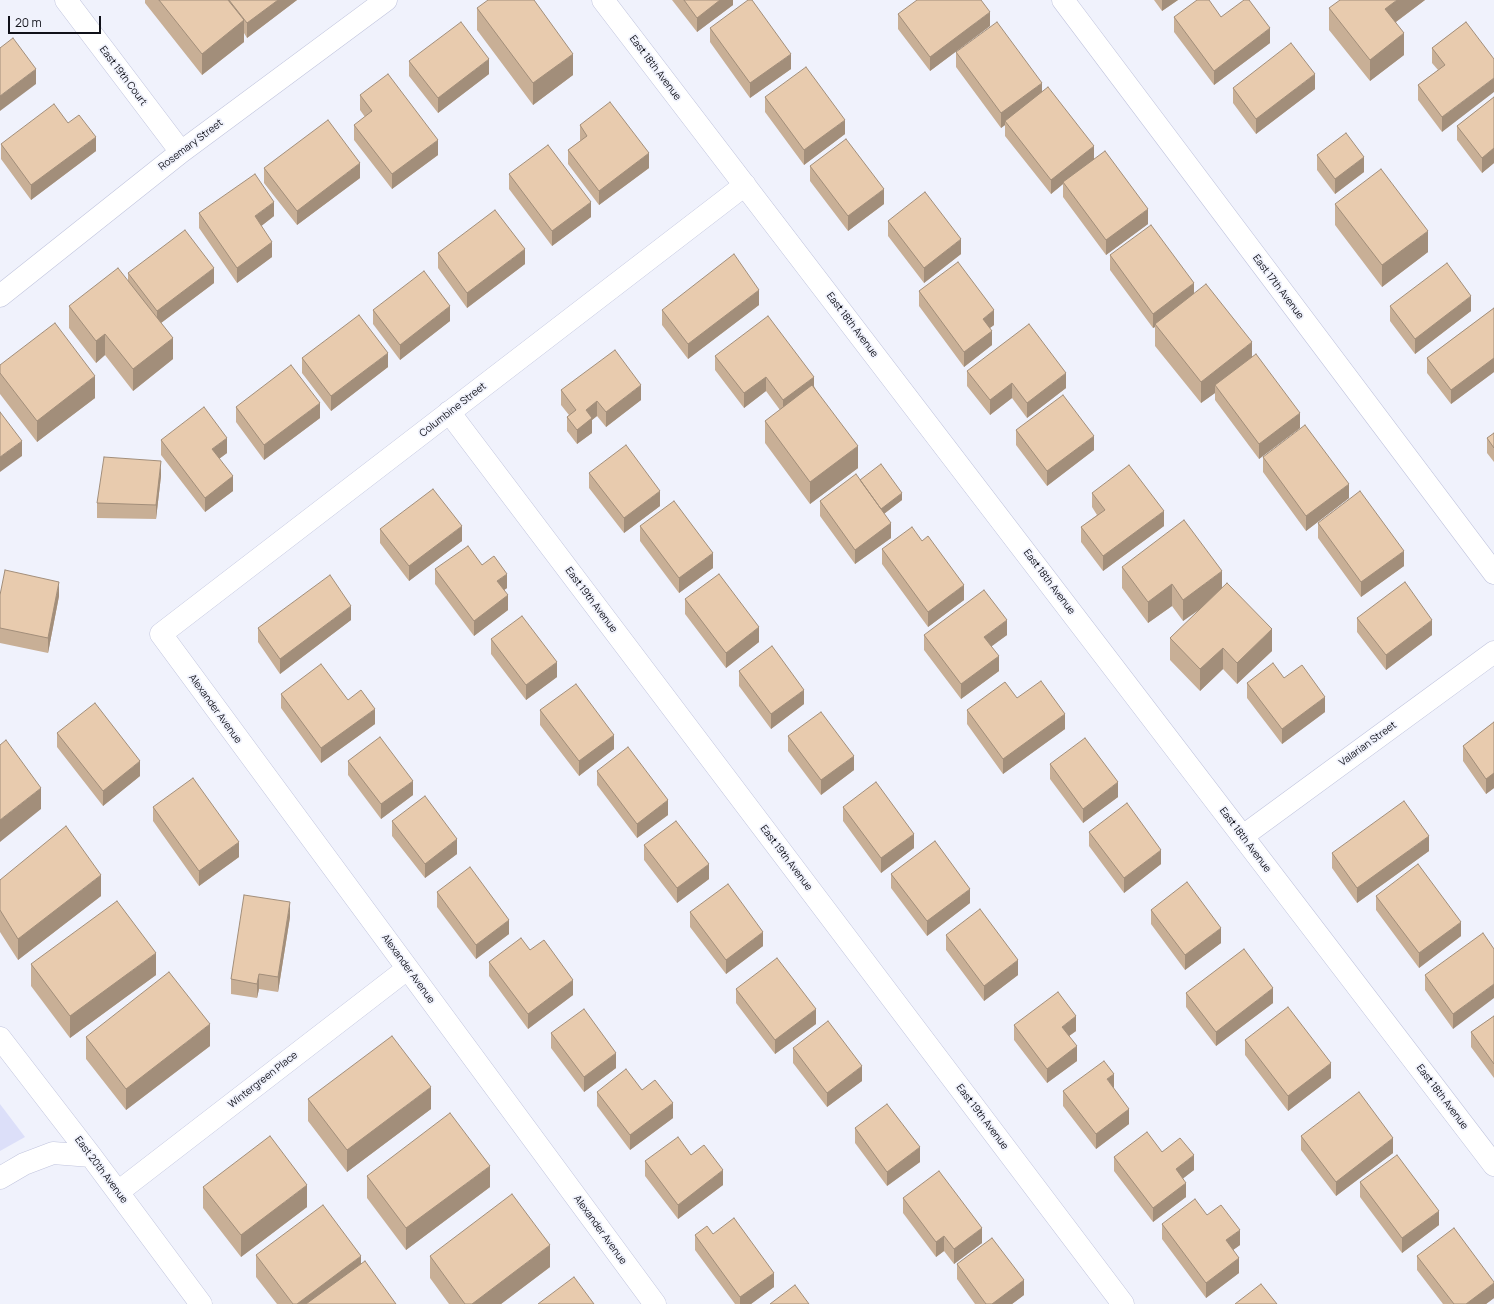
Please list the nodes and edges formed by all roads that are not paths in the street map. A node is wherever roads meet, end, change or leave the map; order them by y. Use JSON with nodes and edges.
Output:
{"nodes":[{"id":1,"x":66,"y":0,"type":"edge"},
{"id":2,"x":386,"y":0,"type":"edge"},
{"id":3,"x":603,"y":0,"type":"edge"},
{"id":4,"x":1063,"y":0,"type":"edge"},
{"id":5,"x":181,"y":152,"type":"junction"},
{"id":6,"x":745,"y":185,"type":"junction"},
{"id":7,"x":0,"y":296,"type":"edge"},
{"id":8,"x":449,"y":412,"type":"junction"},
{"id":9,"x":1494,"y":573,"type":"edge"},
{"id":10,"x":161,"y":634,"type":"joint"},
{"id":11,"x":1494,"y":652,"type":"edge"},
{"id":12,"x":1243,"y":836,"type":"junction"},
{"id":13,"x":408,"y":969,"type":"junction"},
{"id":14,"x":0,"y":1038,"type":"edge"},
{"id":15,"x":91,"y":1156,"type":"junction"},
{"id":16,"x":1494,"y":1165,"type":"edge"},
{"id":17,"x":0,"y":1178,"type":"edge"},
{"id":18,"x":118,"y":1192,"type":"junction"},
{"id":19,"x":201,"y":1304,"type":"edge"},
{"id":20,"x":655,"y":1304,"type":"edge"},
{"id":21,"x":1123,"y":1304,"type":"edge"}],
"edges":[{"from":1,"to":5,"type":"street","name":"East 19th Court"},
{"from":2,"to":5,"type":"street","name":"Rosemary Street"},
{"from":3,"to":6,"type":"street","name":"East 18th Avenue"},
{"from":4,"to":9,"type":"street","name":"East 17th Avenue"},
{"from":5,"to":7,"type":"street","name":"Rosemary Street"},
{"from":6,"to":8,"type":"street","name":"Columbine Street"},
{"from":6,"to":12,"type":"street","name":"East 18th Avenue"},
{"from":8,"to":10,"type":"street","name":"Columbine Street"},
{"from":8,"to":21,"type":"street","name":"East 19th Avenue"},
{"from":10,"to":13,"type":"street","name":"Alexander Avenue"},
{"from":11,"to":12,"type":"street","name":"Valarian Street"},
{"from":12,"to":16,"type":"street","name":"East 18th Avenue"},
{"from":13,"to":18,"type":"street","name":"Wintergreen Place"},
{"from":13,"to":20,"type":"street","name":"Alexander Avenue"},
{"from":14,"to":15,"type":"street","name":"East 20th Avenue"},
{"from":15,"to":17,"type":"street"},
{"from":15,"to":18,"type":"street","name":"East 20th Avenue"},
{"from":18,"to":19,"type":"street","name":"East 20th Avenue"}]}
